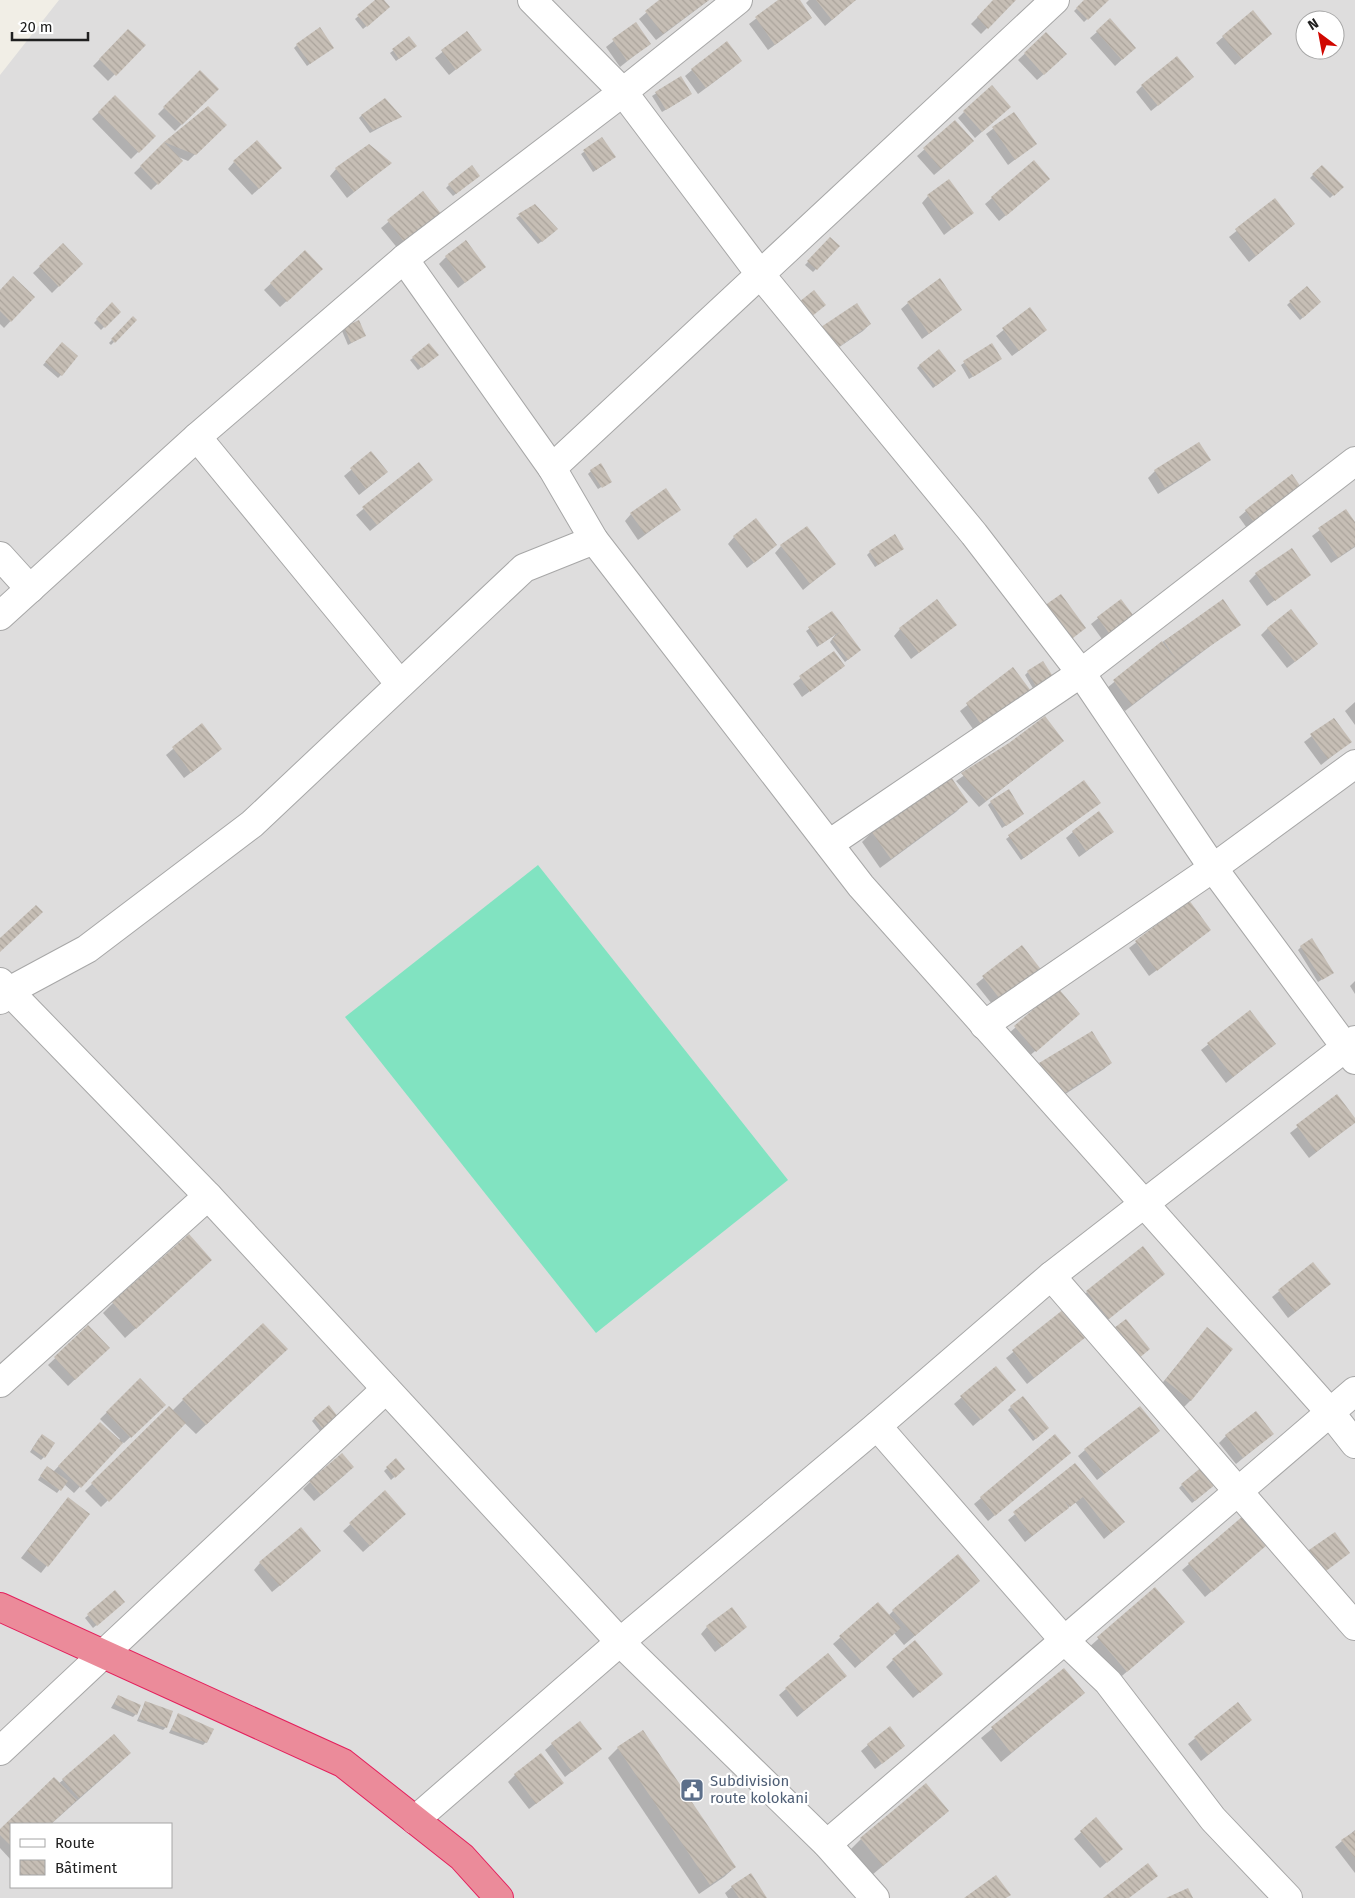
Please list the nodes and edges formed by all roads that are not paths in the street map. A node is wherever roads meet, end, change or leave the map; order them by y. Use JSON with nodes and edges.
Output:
{"nodes":[{"id":1,"x":532,"y":0,"type":"edge"},
{"id":2,"x":738,"y":0,"type":"edge"},
{"id":3,"x":1055,"y":0,"type":"edge"},
{"id":4,"x":623,"y":92,"type":"junction"},
{"id":5,"x":404,"y":259,"type":"junction"},
{"id":6,"x":760,"y":274,"type":"junction"},
{"id":7,"x":197,"y":437,"type":"junction"},
{"id":8,"x":1355,"y":461,"type":"edge"},
{"id":9,"x":552,"y":468,"type":"junction"},
{"id":10,"x":594,"y":540,"type":"junction"},
{"id":11,"x":0,"y":556,"type":"edge"},
{"id":12,"x":30,"y":589,"type":"junction"},
{"id":13,"x":0,"y":616,"type":"edge"},
{"id":14,"x":1081,"y":673,"type":"junction"},
{"id":15,"x":400,"y":684,"type":"junction"},
{"id":16,"x":1355,"y":764,"type":"edge"},
{"id":17,"x":829,"y":844,"type":"junction"},
{"id":18,"x":1213,"y":868,"type":"junction"},
{"id":19,"x":3,"y":991,"type":"edge"},
{"id":20,"x":984,"y":1025,"type":"junction"},
{"id":21,"x":1352,"y":1049,"type":"edge"},
{"id":22,"x":208,"y":1196,"type":"junction"},
{"id":23,"x":1144,"y":1204,"type":"junction"},
{"id":24,"x":1051,"y":1276,"type":"junction"},
{"id":25,"x":0,"y":1383,"type":"edge"},
{"id":26,"x":386,"y":1390,"type":"junction"},
{"id":27,"x":1355,"y":1391,"type":"edge"},
{"id":28,"x":1329,"y":1411,"type":"junction"},
{"id":29,"x":877,"y":1426,"type":"junction"},
{"id":30,"x":1355,"y":1444,"type":"edge"},
{"id":31,"x":1236,"y":1491,"type":"junction"},
{"id":32,"x":0,"y":1607,"type":"edge"},
{"id":33,"x":1355,"y":1626,"type":"edge"},
{"id":34,"x":1063,"y":1639,"type":"junction"},
{"id":35,"x":620,"y":1642,"type":"junction"},
{"id":36,"x":105,"y":1654,"type":"junction"},
{"id":37,"x":0,"y":1751,"type":"edge"},
{"id":38,"x":415,"y":1820,"type":"junction"},
{"id":39,"x":827,"y":1844,"type":"junction"},
{"id":40,"x":499,"y":1898,"type":"edge"},
{"id":41,"x":875,"y":1898,"type":"edge"},
{"id":42,"x":1288,"y":1898,"type":"edge"}],
"edges":[{"from":1,"to":4,"type":"street"},
{"from":2,"to":4,"type":"street"},
{"from":3,"to":6,"type":"street"},
{"from":4,"to":5,"type":"street"},
{"from":4,"to":6,"type":"street"},
{"from":5,"to":7,"type":"street"},
{"from":5,"to":9,"type":"street"},
{"from":6,"to":9,"type":"street"},
{"from":6,"to":14,"type":"street"},
{"from":7,"to":12,"type":"street"},
{"from":7,"to":15,"type":"street"},
{"from":8,"to":14,"type":"street"},
{"from":9,"to":10,"type":"street"},
{"from":10,"to":15,"type":"street"},
{"from":10,"to":17,"type":"street"},
{"from":11,"to":12,"type":"street"},
{"from":12,"to":13,"type":"street"},
{"from":14,"to":17,"type":"street"},
{"from":14,"to":18,"type":"street"},
{"from":15,"to":19,"type":"street"},
{"from":16,"to":18,"type":"street"},
{"from":17,"to":20,"type":"street"},
{"from":18,"to":20,"type":"street"},
{"from":18,"to":21,"type":"street"},
{"from":19,"to":22,"type":"street"},
{"from":20,"to":23,"type":"street"},
{"from":21,"to":23,"type":"street"},
{"from":22,"to":25,"type":"street"},
{"from":22,"to":26,"type":"street"},
{"from":23,"to":24,"type":"street"},
{"from":23,"to":28,"type":"street"},
{"from":24,"to":29,"type":"street"},
{"from":24,"to":31,"type":"street"},
{"from":26,"to":35,"type":"street"},
{"from":26,"to":36,"type":"street"},
{"from":27,"to":28,"type":"street"},
{"from":28,"to":30,"type":"street"},
{"from":28,"to":31,"type":"street"},
{"from":29,"to":34,"type":"street"},
{"from":29,"to":35,"type":"street"},
{"from":31,"to":33,"type":"street"},
{"from":31,"to":34,"type":"street"},
{"from":32,"to":36,"type":"highway"},
{"from":34,"to":39,"type":"street"},
{"from":34,"to":42,"type":"street"},
{"from":35,"to":38,"type":"street"},
{"from":35,"to":39,"type":"street"},
{"from":36,"to":37,"type":"street"},
{"from":36,"to":38,"type":"highway"},
{"from":38,"to":40,"type":"highway"},
{"from":39,"to":41,"type":"street"}]}
